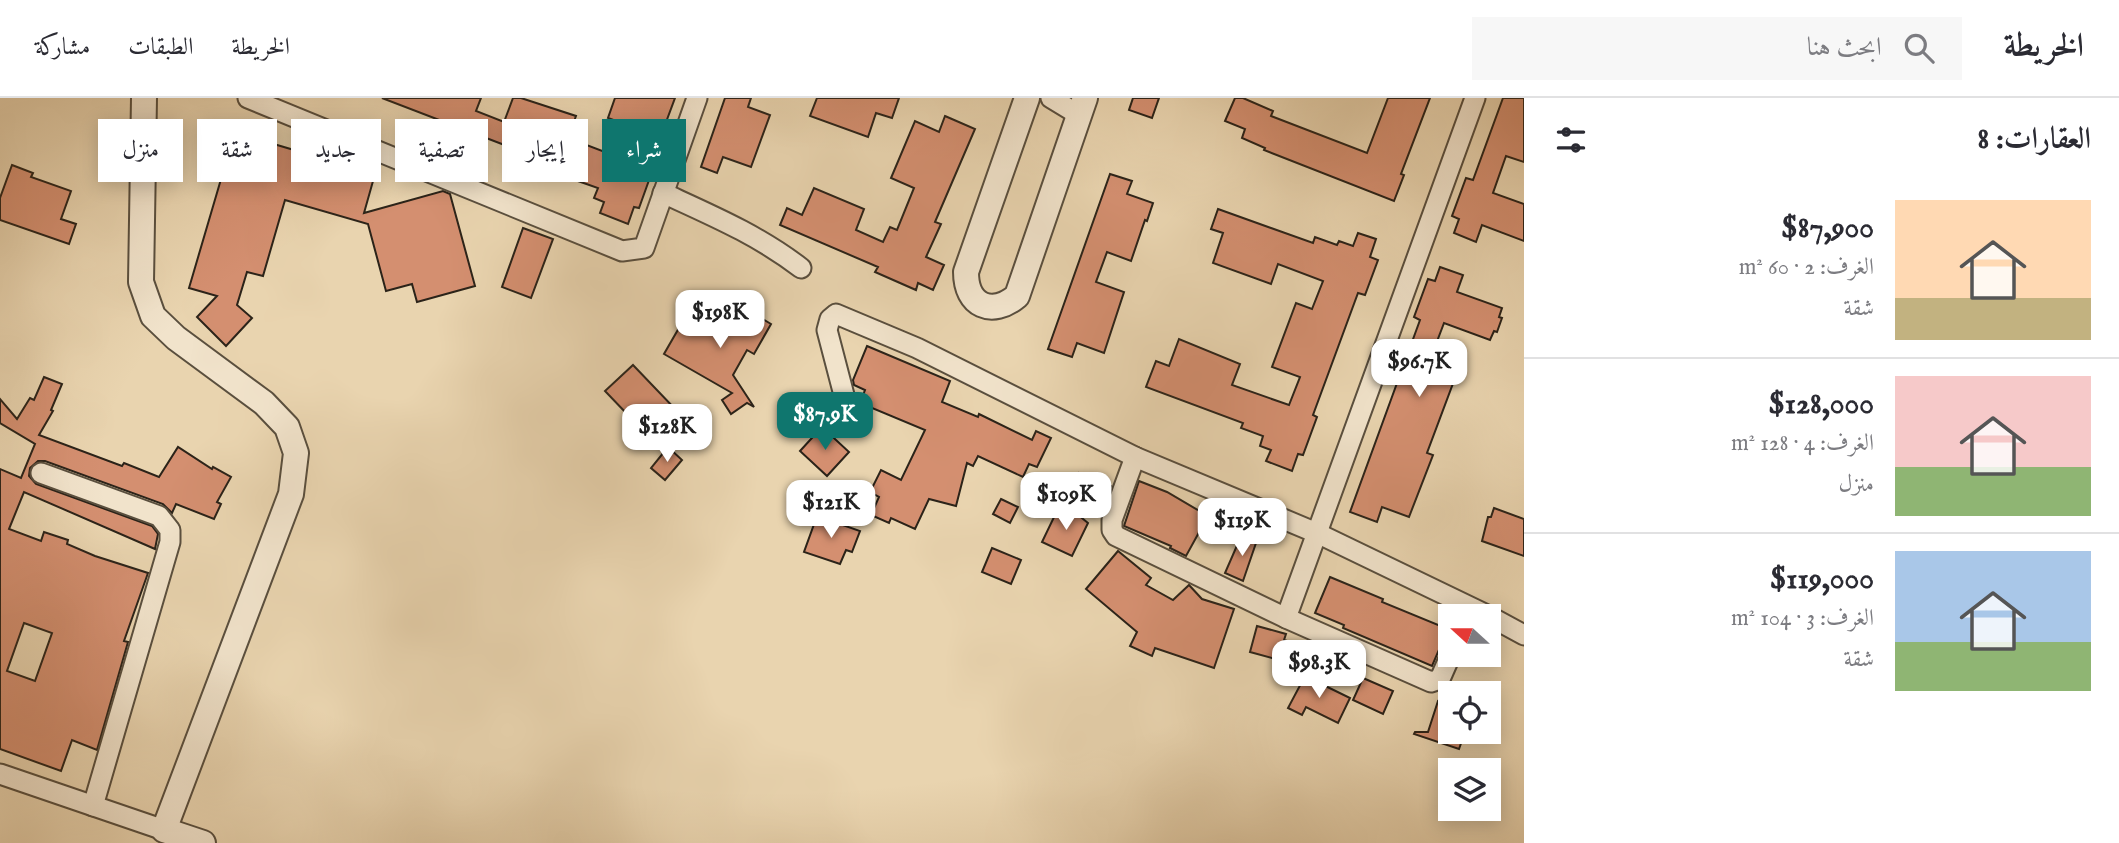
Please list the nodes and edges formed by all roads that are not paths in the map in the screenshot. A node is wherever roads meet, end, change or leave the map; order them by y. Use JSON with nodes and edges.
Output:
{"nodes":[{"id":1,"x":144,"y":98,"type":"edge"},
{"id":2,"x":248,"y":98,"type":"edge"},
{"id":3,"x":696,"y":98,"type":"edge"},
{"id":4,"x":1027,"y":98,"type":"edge"},
{"id":5,"x":1051,"y":98,"type":"edge"},
{"id":6,"x":1475,"y":98,"type":"edge"},
{"id":7,"x":274,"y":103,"type":"edge"},
{"id":8,"x":1082,"y":106,"type":"edge"},
{"id":9,"x":663,"y":193,"type":"junction"},
{"id":10,"x":801,"y":268,"type":"dead end"},
{"id":11,"x":851,"y":422,"type":"dead end"},
{"id":12,"x":1135,"y":457,"type":"junction"},
{"id":13,"x":41,"y":473,"type":"dead end"},
{"id":14,"x":1319,"y":534,"type":"junction"},
{"id":15,"x":1460,"y":604,"type":"edge"},
{"id":16,"x":1286,"y":618,"type":"junction"},
{"id":17,"x":1502,"y":624,"type":"edge"},
{"id":18,"x":1524,"y":635,"type":"edge"},
{"id":19,"x":1445,"y":667,"type":"edge"},
{"id":20,"x":0,"y":774,"type":"edge"},
{"id":21,"x":93,"y":806,"type":"junction"},
{"id":22,"x":164,"y":830,"type":"junction"},
{"id":23,"x":203,"y":843,"type":"edge"}],
"edges":[{"from":1,"to":22,"type":"street"},
{"from":2,"to":7,"type":"street"},
{"from":3,"to":9,"type":"street"},
{"from":4,"to":8,"type":"street"},
{"from":5,"to":8,"type":"street"},
{"from":6,"to":14,"type":"street"},
{"from":7,"to":9,"type":"street"},
{"from":9,"to":10,"type":"street"},
{"from":11,"to":12,"type":"street"},
{"from":12,"to":14,"type":"street"},
{"from":12,"to":16,"type":"street"},
{"from":13,"to":21,"type":"street"},
{"from":14,"to":15,"type":"street"},
{"from":14,"to":16,"type":"street"},
{"from":16,"to":19,"type":"street"},
{"from":17,"to":18,"type":"street"},
{"from":20,"to":21,"type":"street"},
{"from":21,"to":22,"type":"street"},
{"from":22,"to":23,"type":"street"}]}
